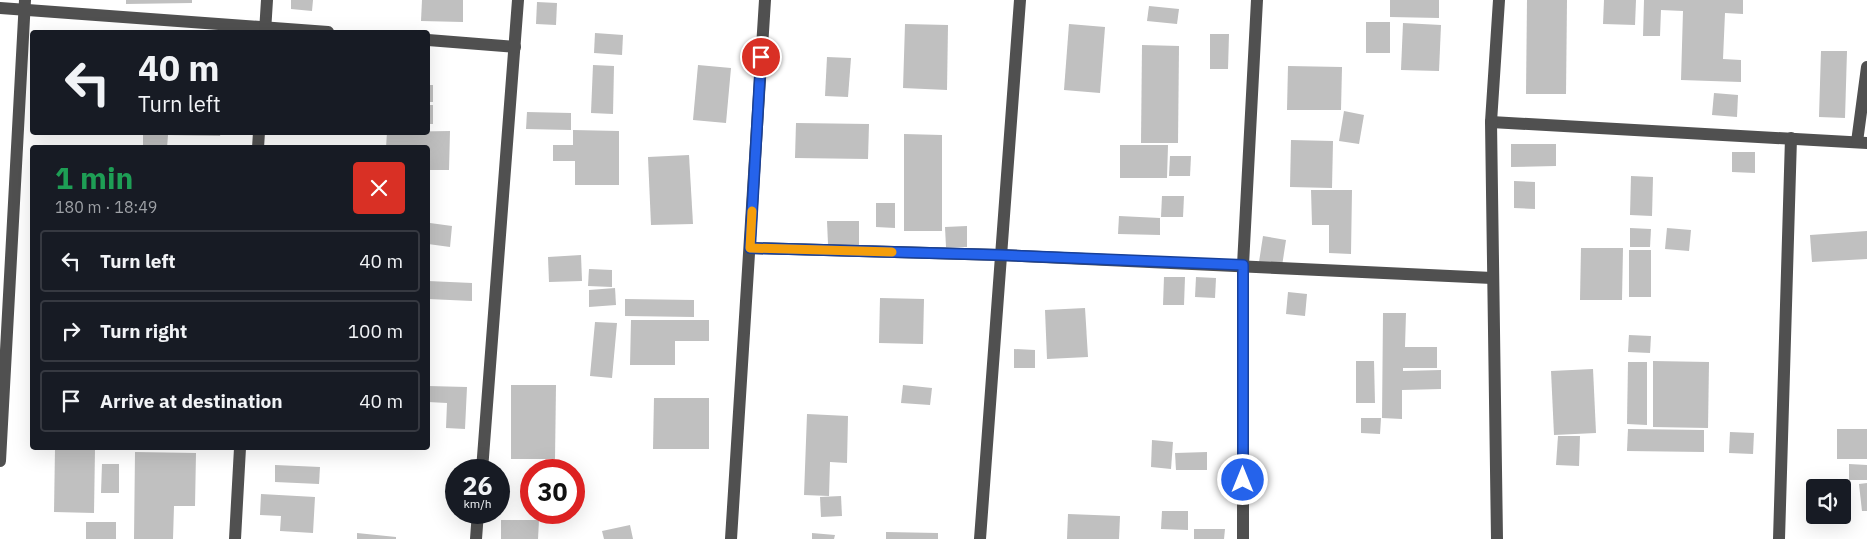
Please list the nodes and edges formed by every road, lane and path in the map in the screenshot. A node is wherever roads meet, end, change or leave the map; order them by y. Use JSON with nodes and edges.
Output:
{"nodes":[{"id":1,"x":267,"y":0,"type":"edge"},
{"id":2,"x":518,"y":0,"type":"edge"},
{"id":3,"x":765,"y":0,"type":"edge"},
{"id":4,"x":1020,"y":0,"type":"edge"},
{"id":5,"x":1258,"y":0,"type":"edge"},
{"id":6,"x":1500,"y":0,"type":"edge"},
{"id":7,"x":25,"y":5,"type":"edge"},
{"id":8,"x":0,"y":8,"type":"edge"},
{"id":9,"x":265,"y":30,"type":"edge"},
{"id":10,"x":430,"y":40,"type":"edge"},
{"id":11,"x":515,"y":47,"type":"junction"},
{"id":12,"x":1867,"y":66,"type":"edge"},
{"id":13,"x":1491,"y":122,"type":"junction"},
{"id":14,"x":1791,"y":138,"type":"junction"},
{"id":15,"x":1862,"y":142,"type":"edge"},
{"id":16,"x":750,"y":248,"type":"junction"},
{"id":17,"x":1000,"y":255,"type":"junction"},
{"id":18,"x":1243,"y":265,"type":"junction"},
{"id":19,"x":1492,"y":278,"type":"junction"},
{"id":20,"x":240,"y":450,"type":"edge"},
{"id":21,"x":483,"y":459,"type":"edge"},
{"id":22,"x":0,"y":461,"type":"edge"},
{"id":23,"x":477,"y":524,"type":"edge"},
{"id":24,"x":235,"y":539,"type":"edge"},
{"id":25,"x":476,"y":539,"type":"edge"},
{"id":26,"x":731,"y":539,"type":"edge"},
{"id":27,"x":980,"y":539,"type":"edge"},
{"id":28,"x":1243,"y":539,"type":"edge"},
{"id":29,"x":1497,"y":539,"type":"edge"},
{"id":30,"x":1779,"y":539,"type":"edge"}],
"edges":[{"from":1,"to":9,"type":"street"},
{"from":2,"to":11,"type":"street"},
{"from":3,"to":16,"type":"street"},
{"from":4,"to":17,"type":"street"},
{"from":5,"to":18,"type":"street"},
{"from":6,"to":13,"type":"street"},
{"from":7,"to":8,"type":"street"},
{"from":7,"to":9,"type":"street"},
{"from":7,"to":22,"type":"street"},
{"from":10,"to":11,"type":"street"},
{"from":11,"to":21,"type":"street"},
{"from":12,"to":15,"type":"street"},
{"from":13,"to":14,"type":"street"},
{"from":13,"to":19,"type":"street"},
{"from":14,"to":15,"type":"street"},
{"from":14,"to":30,"type":"street"},
{"from":16,"to":17,"type":"street"},
{"from":16,"to":26,"type":"street"},
{"from":17,"to":18,"type":"street"},
{"from":17,"to":27,"type":"street"},
{"from":18,"to":19,"type":"street"},
{"from":18,"to":28,"type":"street"},
{"from":19,"to":29,"type":"street"},
{"from":20,"to":24,"type":"street"},
{"from":23,"to":25,"type":"street"}]}
